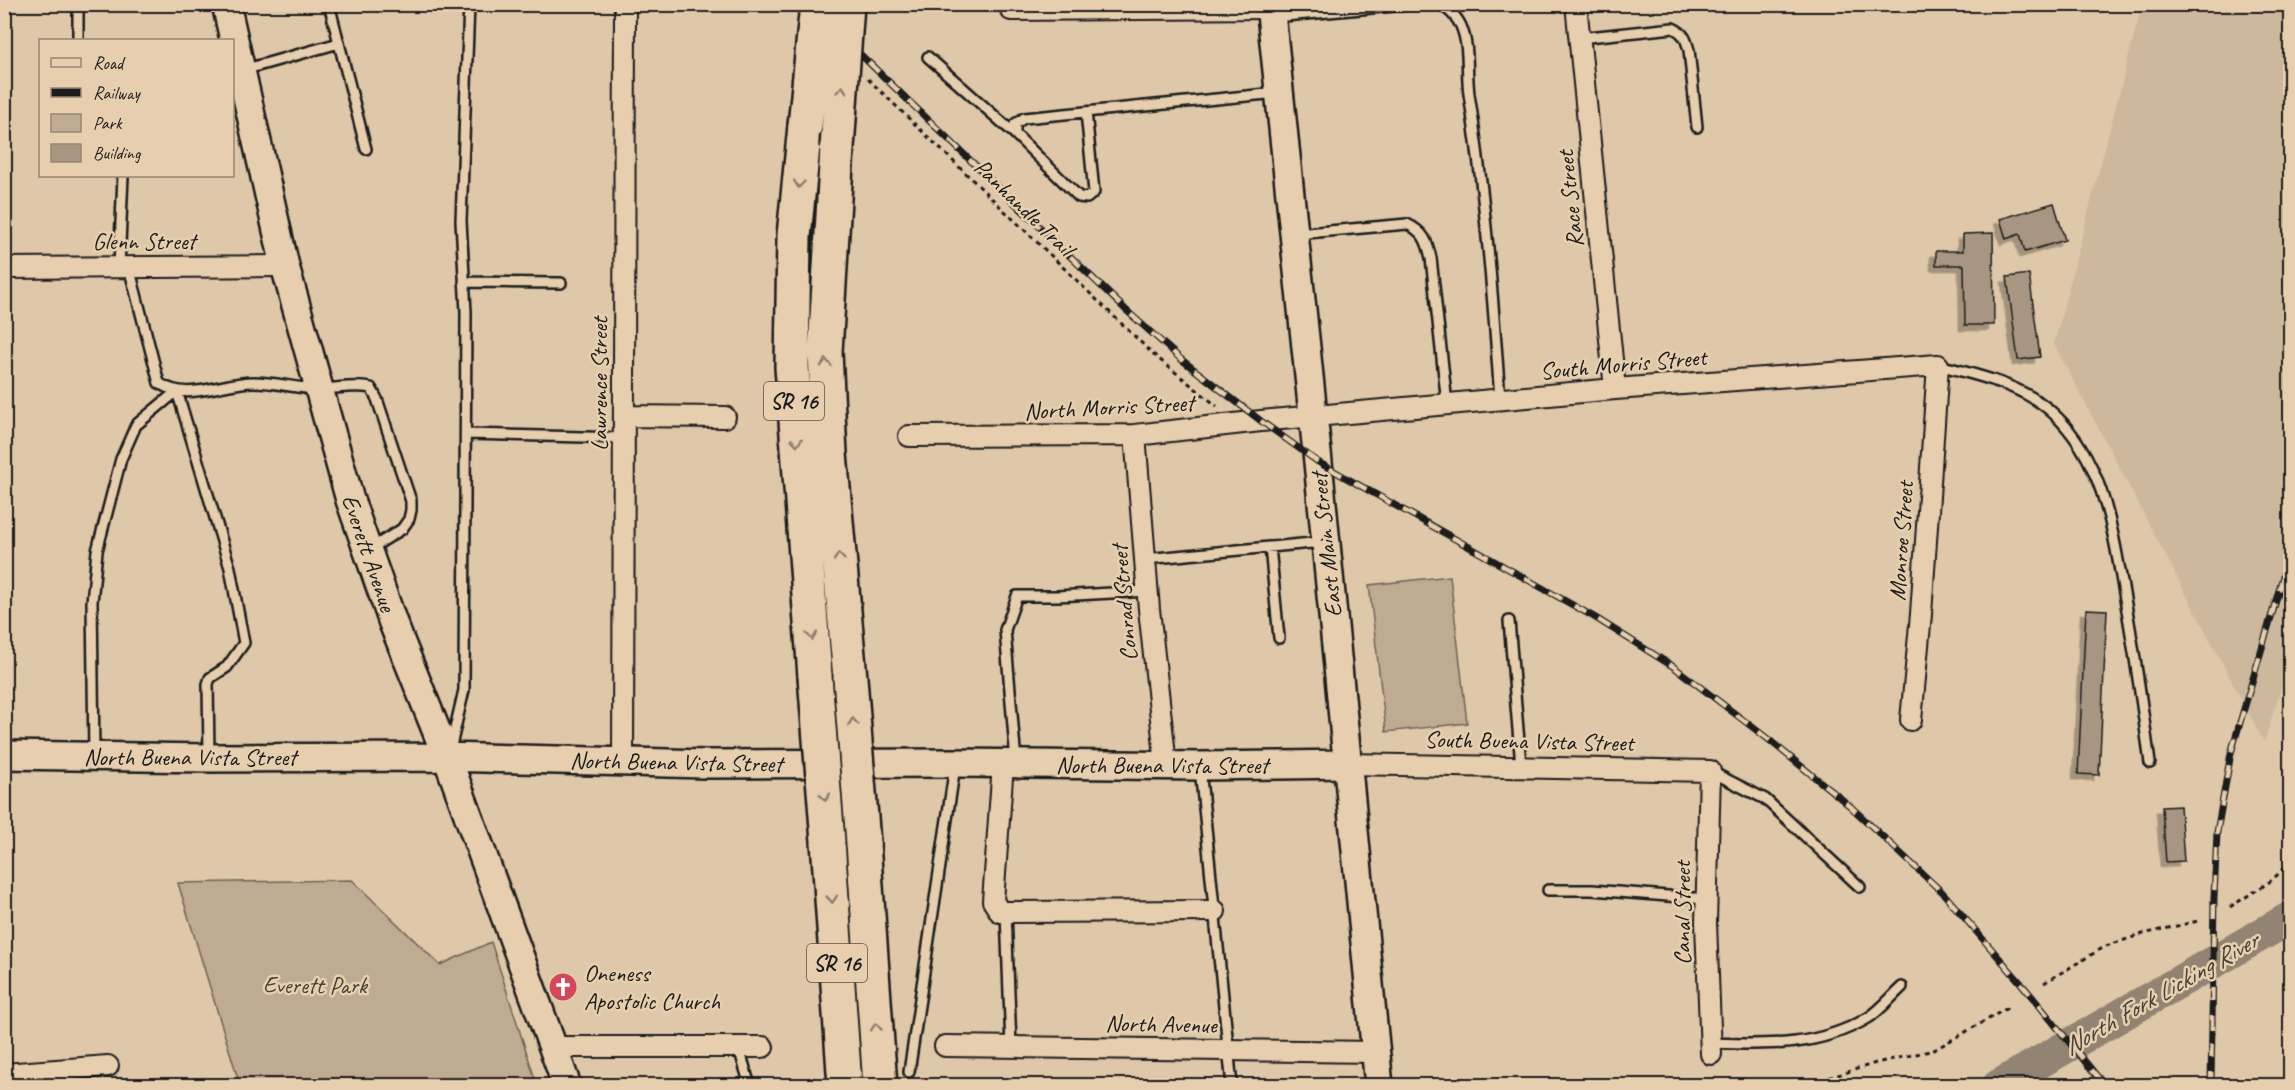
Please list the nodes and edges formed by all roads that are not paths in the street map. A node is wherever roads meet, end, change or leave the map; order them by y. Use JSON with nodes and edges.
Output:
{"nodes":[{"id":1,"x":78,"y":4,"type":"edge"},
{"id":2,"x":226,"y":4,"type":"edge"},
{"id":3,"x":328,"y":4,"type":"edge"},
{"id":4,"x":469,"y":4,"type":"edge"},
{"id":5,"x":625,"y":4,"type":"edge"},
{"id":6,"x":817,"y":4,"type":"edge"},
{"id":7,"x":848,"y":4,"type":"edge"},
{"id":8,"x":1416,"y":4,"type":"edge"},
{"id":9,"x":1438,"y":4,"type":"edge"},
{"id":10,"x":1576,"y":4,"type":"edge"},
{"id":11,"x":1340,"y":8,"type":"edge"},
{"id":12,"x":1011,"y":10,"type":"dead end"},
{"id":13,"x":1270,"y":10,"type":"edge"},
{"id":14,"x":1579,"y":38,"type":"junction"},
{"id":15,"x":78,"y":39,"type":"edge"},
{"id":16,"x":234,"y":39,"type":"edge"},
{"id":17,"x":234,"y":40,"type":"edge"},
{"id":18,"x":339,"y":43,"type":"junction"},
{"id":19,"x":928,"y":57,"type":"dead end"},
{"id":20,"x":241,"y":71,"type":"junction"},
{"id":21,"x":1279,"y":93,"type":"junction"},
{"id":22,"x":1086,"y":112,"type":"junction"},
{"id":23,"x":1697,"y":127,"type":"dead end"},
{"id":24,"x":1015,"y":134,"type":"junction"},
{"id":25,"x":366,"y":149,"type":"dead end"},
{"id":26,"x":123,"y":177,"type":"edge"},
{"id":27,"x":1293,"y":234,"type":"junction"},
{"id":28,"x":285,"y":266,"type":"junction"},
{"id":29,"x":124,"y":267,"type":"junction"},
{"id":30,"x":4,"y":268,"type":"edge"},
{"id":31,"x":464,"y":282,"type":"junction"},
{"id":32,"x":561,"y":283,"type":"dead end"},
{"id":33,"x":1938,"y":365,"type":"junction"},
{"id":34,"x":318,"y":389,"type":"junction"},
{"id":35,"x":1615,"y":389,"type":"junction"},
{"id":36,"x":177,"y":391,"type":"junction"},
{"id":37,"x":1500,"y":399,"type":"junction"},
{"id":38,"x":1447,"y":404,"type":"junction"},
{"id":39,"x":625,"y":416,"type":"junction"},
{"id":40,"x":725,"y":417,"type":"dead end"},
{"id":41,"x":1312,"y":418,"type":"junction"},
{"id":42,"x":466,"y":434,"type":"junction"},
{"id":43,"x":1135,"y":435,"type":"junction"},
{"id":44,"x":909,"y":436,"type":"dead end"},
{"id":45,"x":625,"y":438,"type":"junction"},
{"id":46,"x":1326,"y":542,"type":"junction"},
{"id":47,"x":1270,"y":547,"type":"junction"},
{"id":48,"x":367,"y":551,"type":"junction"},
{"id":49,"x":1145,"y":560,"type":"junction"},
{"id":50,"x":1148,"y":591,"type":"junction"},
{"id":51,"x":1509,"y":621,"type":"dead end"},
{"id":52,"x":1279,"y":638,"type":"dead end"},
{"id":53,"x":1911,"y":720,"type":"dead end"},
{"id":54,"x":4,"y":755,"type":"edge"},
{"id":55,"x":94,"y":756,"type":"junction"},
{"id":56,"x":447,"y":757,"type":"junction"},
{"id":57,"x":209,"y":758,"type":"junction"},
{"id":58,"x":623,"y":763,"type":"junction"},
{"id":59,"x":956,"y":763,"type":"junction"},
{"id":60,"x":2150,"y":763,"type":"dead end"},
{"id":61,"x":1010,"y":764,"type":"junction"},
{"id":62,"x":1348,"y":764,"type":"junction"},
{"id":63,"x":1166,"y":765,"type":"junction"},
{"id":64,"x":1200,"y":766,"type":"junction"},
{"id":65,"x":1521,"y":766,"type":"junction"},
{"id":66,"x":1710,"y":771,"type":"junction"},
{"id":67,"x":1860,"y":887,"type":"dead end"},
{"id":68,"x":1548,"y":890,"type":"dead end"},
{"id":69,"x":1706,"y":899,"type":"junction"},
{"id":70,"x":1215,"y":911,"type":"junction"},
{"id":71,"x":1006,"y":912,"type":"junction"},
{"id":72,"x":1902,"y":987,"type":"dead end"},
{"id":73,"x":945,"y":1046,"type":"dead end"},
{"id":74,"x":552,"y":1047,"type":"junction"},
{"id":75,"x":738,"y":1047,"type":"junction"},
{"id":76,"x":764,"y":1047,"type":"dead end"},
{"id":77,"x":1011,"y":1047,"type":"junction"},
{"id":78,"x":1711,"y":1049,"type":"joint"},
{"id":79,"x":1229,"y":1051,"type":"junction"},
{"id":80,"x":1376,"y":1052,"type":"junction"},
{"id":81,"x":108,"y":1066,"type":"dead end"},
{"id":82,"x":909,"y":1072,"type":"dead end"},
{"id":83,"x":4,"y":1074,"type":"edge"},
{"id":84,"x":567,"y":1086,"type":"edge"},
{"id":85,"x":750,"y":1086,"type":"edge"},
{"id":86,"x":845,"y":1086,"type":"edge"},
{"id":87,"x":880,"y":1086,"type":"edge"},
{"id":88,"x":1232,"y":1086,"type":"edge"},
{"id":89,"x":1379,"y":1086,"type":"edge"}],
"edges":[{"from":1,"to":15,"type":"lane"},
{"from":2,"to":16,"type":"street","name":"Everett Avenue"},
{"from":3,"to":18,"type":"lane"},
{"from":4,"to":31,"type":"lane"},
{"from":5,"to":39,"type":"street","name":"Lawrence Street"},
{"from":6,"to":86,"type":"highway","number":"SR 16","one_way":true,"bridge":true},
{"from":87,"to":7,"type":"highway","number":"SR 16","one_way":true,"bridge":true},
{"from":8,"to":11,"type":"lane"},
{"from":9,"to":37,"type":"lane"},
{"from":10,"to":14,"type":"street","name":"Race Street"},
{"from":11,"to":13,"type":"lane"},
{"from":12,"to":13,"type":"street"},
{"from":13,"to":21,"type":"street","name":"East Main Street"},
{"from":14,"to":23,"type":"lane"},
{"from":14,"to":35,"type":"street","name":"Race Street"},
{"from":17,"to":20,"type":"street","name":"Everett Avenue"},
{"from":18,"to":20,"type":"lane"},
{"from":18,"to":25,"type":"lane"},
{"from":19,"to":24,"type":"lane"},
{"from":20,"to":28,"type":"street","name":"Everett Avenue"},
{"from":21,"to":22,"type":"lane"},
{"from":21,"to":27,"type":"street","name":"East Main Street"},
{"from":22,"to":24,"type":"lane"},
{"from":22,"to":24,"type":"lane"},
{"from":26,"to":29,"type":"lane"},
{"from":27,"to":38,"type":"lane"},
{"from":27,"to":41,"type":"street","name":"East Main Street"},
{"from":28,"to":29,"type":"street","name":"Glenn Street"},
{"from":28,"to":34,"type":"street","name":"Everett Avenue"},
{"from":29,"to":30,"type":"street","name":"Glenn Street"},
{"from":29,"to":36,"type":"lane"},
{"from":31,"to":32,"type":"lane"},
{"from":31,"to":42,"type":"lane"},
{"from":33,"to":35,"type":"street","name":"South Morris Street"},
{"from":33,"to":53,"type":"street","name":"Monroe Street"},
{"from":33,"to":60,"type":"lane"},
{"from":34,"to":36,"type":"lane"},
{"from":34,"to":48,"type":"street","name":"Everett Avenue"},
{"from":34,"to":48,"type":"lane"},
{"from":35,"to":37,"type":"street","name":"South Morris Street"},
{"from":36,"to":55,"type":"lane"},
{"from":36,"to":57,"type":"lane"},
{"from":37,"to":38,"type":"street","name":"South Morris Street"},
{"from":38,"to":41,"type":"street","name":"South Morris Street"},
{"from":39,"to":40,"type":"street"},
{"from":39,"to":45,"type":"street","name":"Lawrence Street"},
{"from":41,"to":43,"type":"street","name":"North Morris Street"},
{"from":41,"to":46,"type":"street","name":"East Main Street"},
{"from":42,"to":45,"type":"lane"},
{"from":42,"to":56,"type":"lane"},
{"from":43,"to":44,"type":"street","name":"North Morris Street"},
{"from":43,"to":49,"type":"street","name":"Conrad Street"},
{"from":45,"to":58,"type":"street","name":"Lawrence Street"},
{"from":46,"to":47,"type":"lane"},
{"from":46,"to":62,"type":"street","name":"East Main Street"},
{"from":47,"to":49,"type":"lane"},
{"from":47,"to":52,"type":"lane"},
{"from":48,"to":56,"type":"street","name":"Everett Avenue"},
{"from":49,"to":50,"type":"street","name":"Conrad Street"},
{"from":50,"to":61,"type":"lane"},
{"from":50,"to":63,"type":"street","name":"Conrad Street"},
{"from":51,"to":65,"type":"lane"},
{"from":54,"to":55,"type":"street","name":"North Buena Vista Street"},
{"from":55,"to":57,"type":"street","name":"North Buena Vista Street"},
{"from":56,"to":57,"type":"street","name":"North Buena Vista Street"},
{"from":56,"to":58,"type":"street","name":"North Buena Vista Street"},
{"from":56,"to":74,"type":"street","name":"Everett Avenue"},
{"from":58,"to":59,"type":"street","name":"North Buena Vista Street"},
{"from":59,"to":61,"type":"street","name":"North Buena Vista Street"},
{"from":59,"to":82,"type":"lane"},
{"from":61,"to":63,"type":"street","name":"North Buena Vista Street"},
{"from":61,"to":71,"type":"street"},
{"from":62,"to":64,"type":"street","name":"North Buena Vista Street"},
{"from":62,"to":65,"type":"street","name":"South Buena Vista Street"},
{"from":62,"to":80,"type":"street","name":"East Main Street"},
{"from":63,"to":64,"type":"street","name":"North Buena Vista Street"},
{"from":64,"to":70,"type":"lane"},
{"from":65,"to":66,"type":"street","name":"South Buena Vista Street"},
{"from":66,"to":67,"type":"lane"},
{"from":66,"to":69,"type":"street","name":"Canal Street"},
{"from":68,"to":69,"type":"lane"},
{"from":69,"to":78,"type":"street","name":"Canal Street"},
{"from":70,"to":71,"type":"street"},
{"from":70,"to":79,"type":"lane"},
{"from":71,"to":77,"type":"lane"},
{"from":72,"to":78,"type":"lane"},
{"from":73,"to":77,"type":"street","name":"North Avenue"},
{"from":74,"to":75,"type":"street"},
{"from":74,"to":84,"type":"street","name":"Everett Avenue"},
{"from":75,"to":76,"type":"street"},
{"from":75,"to":85,"type":"lane"},
{"from":77,"to":79,"type":"street","name":"North Avenue"},
{"from":79,"to":80,"type":"street","name":"North Avenue"},
{"from":79,"to":88,"type":"lane"},
{"from":80,"to":89,"type":"street","name":"East Main Street"},
{"from":81,"to":83,"type":"street"}]}
